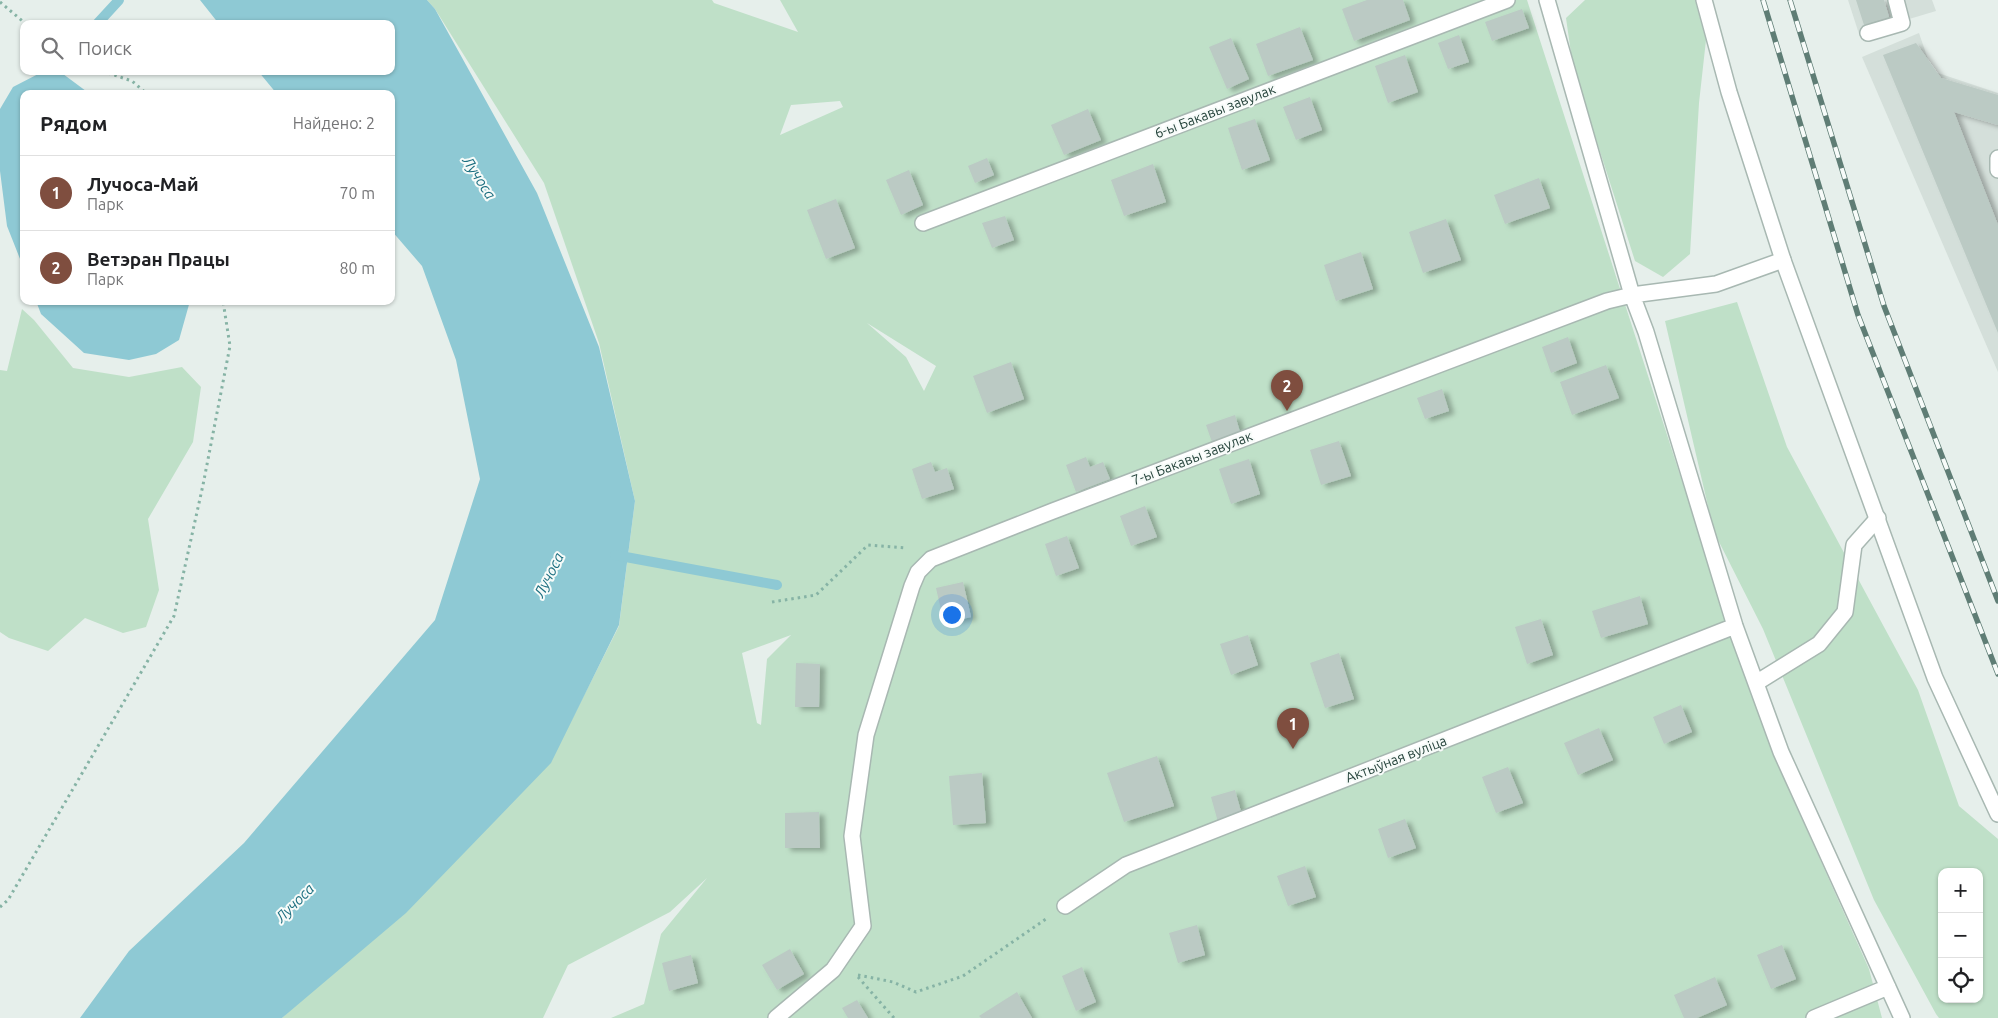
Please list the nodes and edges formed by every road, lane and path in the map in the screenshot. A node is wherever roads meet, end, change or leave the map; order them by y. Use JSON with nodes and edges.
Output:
{"nodes":[{"id":1,"x":1507,"y":0,"type":"edge"},
{"id":2,"x":1547,"y":0,"type":"edge"},
{"id":3,"x":1704,"y":0,"type":"edge"},
{"id":4,"x":1896,"y":0,"type":"edge"},
{"id":5,"x":0,"y":2,"type":"edge"},
{"id":6,"x":21,"y":20,"type":"edge"},
{"id":7,"x":1868,"y":33,"type":"dead end"},
{"id":8,"x":114,"y":75,"type":"edge"},
{"id":9,"x":142,"y":90,"type":"edge"},
{"id":10,"x":1998,"y":158,"type":"edge"},
{"id":11,"x":1998,"y":170,"type":"edge"},
{"id":12,"x":923,"y":223,"type":"dead end"},
{"id":13,"x":1783,"y":260,"type":"junction"},
{"id":14,"x":1632,"y":295,"type":"junction"},
{"id":15,"x":224,"y":305,"type":"edge"},
{"id":16,"x":1878,"y":518,"type":"junction"},
{"id":17,"x":931,"y":560,"type":"junction"},
{"id":18,"x":772,"y":602,"type":"dead end"},
{"id":19,"x":1735,"y":626,"type":"junction"},
{"id":20,"x":1756,"y":683,"type":"junction"},
{"id":21,"x":1998,"y":814,"type":"edge"},
{"id":22,"x":1065,"y":906,"type":"joint"},
{"id":23,"x":0,"y":907,"type":"edge"},
{"id":24,"x":1888,"y":987,"type":"junction"},
{"id":25,"x":776,"y":1018,"type":"edge"},
{"id":26,"x":894,"y":1018,"type":"edge"},
{"id":27,"x":1814,"y":1018,"type":"edge"},
{"id":28,"x":1902,"y":1018,"type":"edge"}],
"edges":[{"from":1,"to":12,"type":"street","name":"6-ы Бакавы завулак"},
{"from":2,"to":14,"type":"street"},
{"from":3,"to":13,"type":"street"},
{"from":4,"to":7,"type":"street"},
{"from":5,"to":6,"type":"path"},
{"from":8,"to":9,"type":"path"},
{"from":10,"to":11,"type":"street"},
{"from":13,"to":14,"type":"street","name":"7-ы Бакавы завулак"},
{"from":13,"to":16,"type":"street"},
{"from":14,"to":17,"type":"street","name":"7-ы Бакавы завулак"},
{"from":14,"to":19,"type":"street"},
{"from":15,"to":23,"type":"path"},
{"from":16,"to":20,"type":"street"},
{"from":16,"to":21,"type":"street"},
{"from":17,"to":18,"type":"path"},
{"from":17,"to":25,"type":"street","name":"7-ы Бакавы завулак"},
{"from":19,"to":20,"type":"street"},
{"from":19,"to":22,"type":"street","name":"Актыўная вуліца"},
{"from":20,"to":24,"type":"street"},
{"from":22,"to":26,"type":"path"},
{"from":24,"to":27,"type":"street"},
{"from":24,"to":28,"type":"street"}]}
